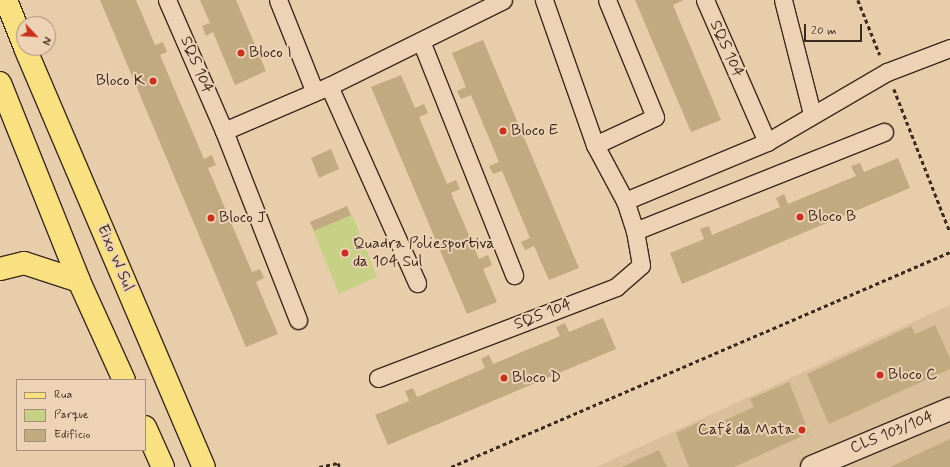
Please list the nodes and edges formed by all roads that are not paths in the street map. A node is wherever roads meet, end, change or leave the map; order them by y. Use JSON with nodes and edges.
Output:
{"nodes":[{"id":1,"x":6,"y":0,"type":"edge"},
{"id":2,"x":167,"y":0,"type":"edge"},
{"id":3,"x":278,"y":0,"type":"edge"},
{"id":4,"x":503,"y":0,"type":"edge"},
{"id":5,"x":544,"y":0,"type":"edge"},
{"id":6,"x":607,"y":0,"type":"edge"},
{"id":7,"x":705,"y":0,"type":"edge"},
{"id":8,"x":783,"y":0,"type":"edge"},
{"id":9,"x":16,"y":25,"type":"edge"},
{"id":10,"x":421,"y":41,"type":"junction"},
{"id":11,"x":950,"y":48,"type":"edge"},
{"id":12,"x":29,"y":56,"type":"edge"},
{"id":13,"x":0,"y":83,"type":"edge"},
{"id":14,"x":321,"y":88,"type":"junction"},
{"id":15,"x":812,"y":114,"type":"junction"},
{"id":16,"x":224,"y":130,"type":"junction"},
{"id":17,"x":884,"y":132,"type":"dead end"},
{"id":18,"x":767,"y":142,"type":"junction"},
{"id":19,"x":595,"y":145,"type":"junction"},
{"id":20,"x":625,"y":201,"type":"junction"},
{"id":21,"x":635,"y":231,"type":"junction"},
{"id":22,"x":0,"y":269,"type":"edge"},
{"id":23,"x":514,"y":275,"type":"dead end"},
{"id":24,"x":79,"y":281,"type":"junction"},
{"id":25,"x":417,"y":283,"type":"dead end"},
{"id":26,"x":298,"y":320,"type":"dead end"},
{"id":27,"x":378,"y":378,"type":"dead end"},
{"id":28,"x":124,"y":379,"type":"edge"},
{"id":29,"x":950,"y":409,"type":"edge"},
{"id":30,"x":146,"y":429,"type":"edge"},
{"id":31,"x":163,"y":467,"type":"edge"},
{"id":32,"x":204,"y":467,"type":"edge"},
{"id":33,"x":812,"y":467,"type":"edge"}],
"edges":[{"from":1,"to":9,"type":"main road","name":"Eixo W Sul"},
{"from":2,"to":16,"type":"street","name":"SQS 104"},
{"from":3,"to":14,"type":"street"},
{"from":4,"to":10,"type":"street"},
{"from":5,"to":19,"type":"street","name":"SQS 104"},
{"from":6,"to":19,"type":"street"},
{"from":7,"to":18,"type":"street","name":"SQS 104"},
{"from":8,"to":15,"type":"street"},
{"from":10,"to":14,"type":"street"},
{"from":10,"to":23,"type":"street"},
{"from":11,"to":15,"type":"street"},
{"from":12,"to":32,"type":"main road","name":"Eixo W Sul"},
{"from":13,"to":24,"type":"main road"},
{"from":14,"to":16,"type":"street"},
{"from":14,"to":25,"type":"street"},
{"from":15,"to":18,"type":"street"},
{"from":16,"to":26,"type":"street","name":"SQS 104"},
{"from":17,"to":21,"type":"street"},
{"from":18,"to":20,"type":"street"},
{"from":19,"to":20,"type":"street","name":"SQS 104"},
{"from":20,"to":21,"type":"street","name":"SQS 104"},
{"from":21,"to":27,"type":"street","name":"SQS 104"},
{"from":22,"to":24,"type":"main road"},
{"from":24,"to":28,"type":"main road"},
{"from":29,"to":33,"type":"street","name":"CLS 103/104"},
{"from":30,"to":31,"type":"main road"}]}
